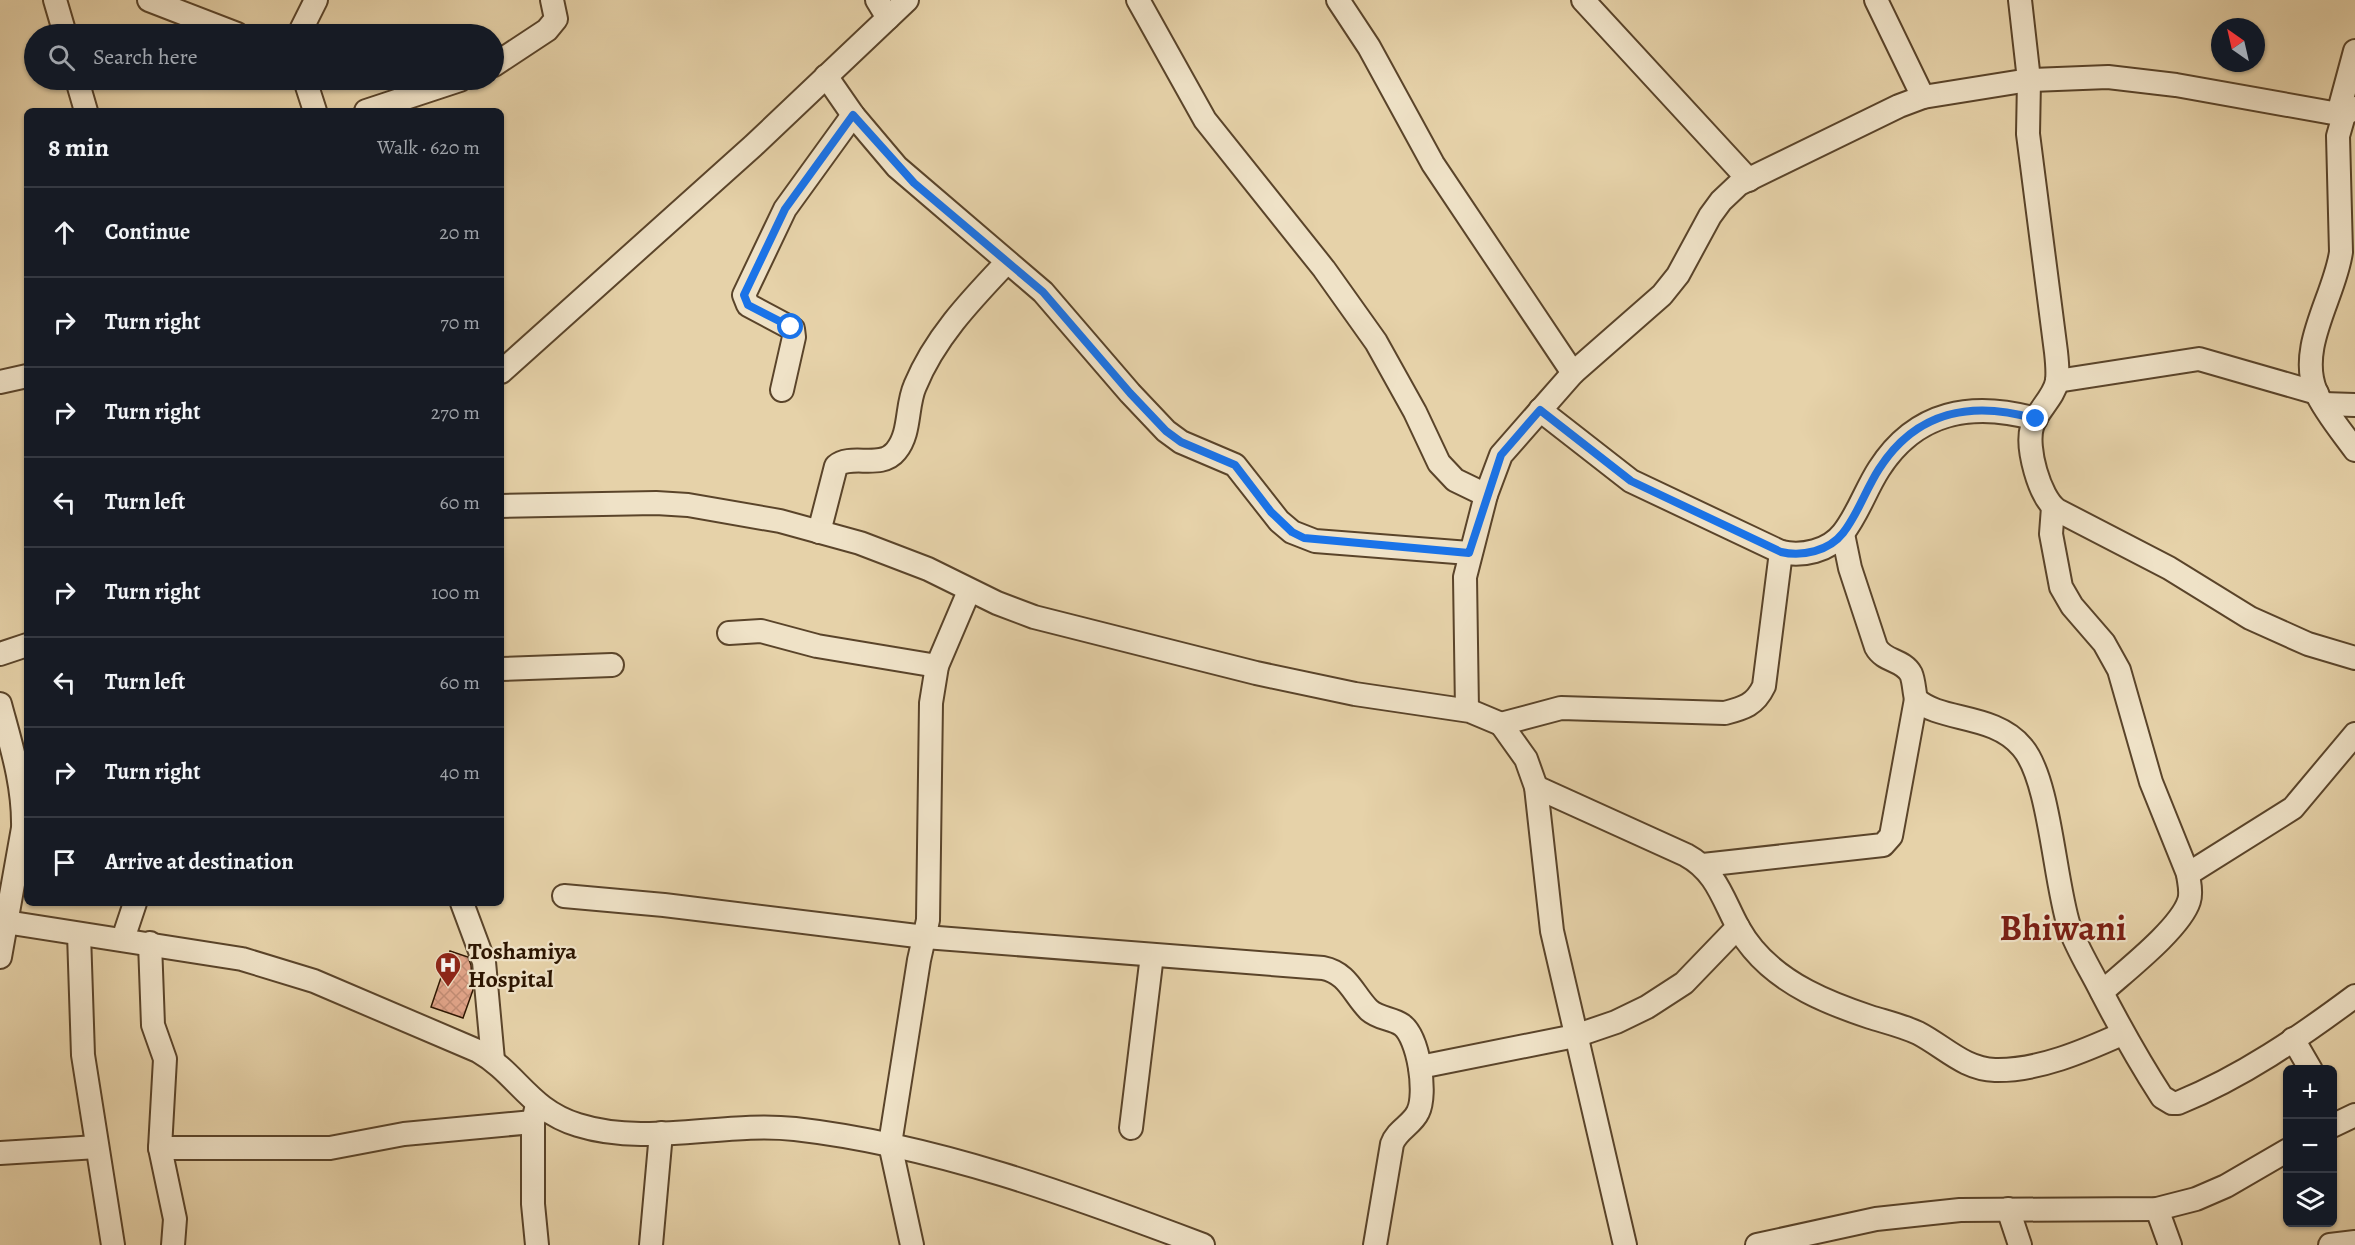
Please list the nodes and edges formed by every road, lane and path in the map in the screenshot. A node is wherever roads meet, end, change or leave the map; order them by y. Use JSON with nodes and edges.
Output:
{"nodes":[{"id":1,"x":55,"y":0,"type":"edge"},
{"id":2,"x":149,"y":0,"type":"edge"},
{"id":3,"x":316,"y":0,"type":"edge"},
{"id":4,"x":552,"y":0,"type":"edge"},
{"id":5,"x":907,"y":0,"type":"edge"},
{"id":6,"x":1138,"y":0,"type":"edge"},
{"id":7,"x":1338,"y":0,"type":"edge"},
{"id":8,"x":1583,"y":0,"type":"edge"},
{"id":9,"x":1876,"y":0,"type":"edge"},
{"id":10,"x":2020,"y":0,"type":"edge"},
{"id":11,"x":882,"y":9,"type":"edge"},
{"id":12,"x":62,"y":24,"type":"edge"},
{"id":13,"x":211,"y":24,"type":"edge"},
{"id":14,"x":303,"y":24,"type":"edge"},
{"id":15,"x":2355,"y":51,"type":"edge"},
{"id":16,"x":504,"y":58,"type":"edge"},
{"id":17,"x":826,"y":76,"type":"junction"},
{"id":18,"x":2029,"y":80,"type":"junction"},
{"id":19,"x":80,"y":90,"type":"edge"},
{"id":20,"x":308,"y":90,"type":"edge"},
{"id":21,"x":430,"y":90,"type":"edge"},
{"id":22,"x":1923,"y":97,"type":"junction"},
{"id":23,"x":85,"y":108,"type":"edge"},
{"id":24,"x":314,"y":108,"type":"edge"},
{"id":25,"x":375,"y":108,"type":"edge"},
{"id":26,"x":2345,"y":113,"type":"edge"},
{"id":27,"x":853,"y":115,"type":"junction"},
{"id":28,"x":1749,"y":180,"type":"junction"},
{"id":29,"x":1007,"y":262,"type":"junction"},
{"id":30,"x":504,"y":369,"type":"edge"},
{"id":31,"x":1573,"y":373,"type":"junction"},
{"id":32,"x":24,"y":377,"type":"edge"},
{"id":33,"x":0,"y":381,"type":"edge"},
{"id":34,"x":2057,"y":381,"type":"junction"},
{"id":35,"x":782,"y":390,"type":"dead end"},
{"id":36,"x":2320,"y":399,"type":"junction"},
{"id":37,"x":2355,"y":405,"type":"edge"},
{"id":38,"x":1540,"y":410,"type":"junction"},
{"id":39,"x":2036,"y":419,"type":"junction"},
{"id":40,"x":2355,"y":450,"type":"edge"},
{"id":41,"x":1486,"y":495,"type":"junction"},
{"id":42,"x":504,"y":506,"type":"edge"},
{"id":43,"x":2053,"y":507,"type":"junction"},
{"id":44,"x":819,"y":532,"type":"junction"},
{"id":45,"x":1843,"y":534,"type":"junction"},
{"id":46,"x":1781,"y":552,"type":"junction"},
{"id":47,"x":1469,"y":553,"type":"junction"},
{"id":48,"x":969,"y":591,"type":"junction"},
{"id":49,"x":729,"y":633,"type":"dead end"},
{"id":50,"x":24,"y":646,"type":"edge"},
{"id":51,"x":0,"y":654,"type":"edge"},
{"id":52,"x":2355,"y":658,"type":"edge"},
{"id":53,"x":612,"y":665,"type":"dead end"},
{"id":54,"x":937,"y":666,"type":"junction"},
{"id":55,"x":504,"y":669,"type":"edge"},
{"id":56,"x":1916,"y":699,"type":"junction"},
{"id":57,"x":0,"y":704,"type":"edge"},
{"id":58,"x":1467,"y":710,"type":"junction"},
{"id":59,"x":1501,"y":724,"type":"junction"},
{"id":60,"x":18,"y":732,"type":"edge"},
{"id":61,"x":2355,"y":734,"type":"edge"},
{"id":62,"x":1536,"y":787,"type":"junction"},
{"id":63,"x":1703,"y":865,"type":"junction"},
{"id":64,"x":2188,"y":874,"type":"junction"},
{"id":65,"x":564,"y":896,"type":"dead end"},
{"id":66,"x":134,"y":906,"type":"edge"},
{"id":67,"x":463,"y":906,"type":"edge"},
{"id":68,"x":3,"y":922,"type":"edge"},
{"id":69,"x":1738,"y":927,"type":"junction"},
{"id":70,"x":79,"y":934,"type":"junction"},
{"id":71,"x":925,"y":937,"type":"junction"},
{"id":72,"x":123,"y":939,"type":"junction"},
{"id":73,"x":150,"y":943,"type":"junction"},
{"id":74,"x":1152,"y":955,"type":"junction"},
{"id":75,"x":0,"y":957,"type":"edge"},
{"id":76,"x":2102,"y":992,"type":"junction"},
{"id":77,"x":2355,"y":996,"type":"edge"},
{"id":78,"x":2122,"y":1034,"type":"junction"},
{"id":79,"x":1575,"y":1036,"type":"junction"},
{"id":80,"x":2293,"y":1039,"type":"junction"},
{"id":81,"x":494,"y":1060,"type":"junction"},
{"id":82,"x":2308,"y":1065,"type":"edge"},
{"id":83,"x":1420,"y":1067,"type":"junction"},
{"id":84,"x":535,"y":1114,"type":"junction"},
{"id":85,"x":1131,"y":1128,"type":"dead end"},
{"id":86,"x":661,"y":1133,"type":"junction"},
{"id":87,"x":890,"y":1144,"type":"junction"},
{"id":88,"x":97,"y":1148,"type":"junction"},
{"id":89,"x":160,"y":1148,"type":"junction"},
{"id":90,"x":0,"y":1153,"type":"edge"},
{"id":91,"x":2283,"y":1153,"type":"edge"},
{"id":92,"x":2008,"y":1209,"type":"junction"},
{"id":93,"x":2157,"y":1209,"type":"junction"},
{"id":94,"x":2355,"y":1242,"type":"edge"},
{"id":95,"x":113,"y":1245,"type":"edge"},
{"id":96,"x":173,"y":1245,"type":"edge"},
{"id":97,"x":537,"y":1245,"type":"edge"},
{"id":98,"x":651,"y":1245,"type":"edge"},
{"id":99,"x":912,"y":1245,"type":"edge"},
{"id":100,"x":1203,"y":1245,"type":"edge"},
{"id":101,"x":1375,"y":1245,"type":"edge"},
{"id":102,"x":1625,"y":1245,"type":"edge"},
{"id":103,"x":1757,"y":1245,"type":"edge"},
{"id":104,"x":2020,"y":1245,"type":"edge"},
{"id":105,"x":2170,"y":1245,"type":"edge"},
{"id":106,"x":2330,"y":1245,"type":"edge"}],
"edges":[{"from":1,"to":12,"type":"street"},
{"from":2,"to":13,"type":"street"},
{"from":3,"to":14,"type":"street"},
{"from":4,"to":16,"type":"street"},
{"from":5,"to":11,"type":"street"},
{"from":6,"to":41,"type":"street"},
{"from":7,"to":31,"type":"street"},
{"from":8,"to":28,"type":"street"},
{"from":9,"to":22,"type":"street"},
{"from":10,"to":18,"type":"street"},
{"from":11,"to":17,"type":"street"},
{"from":15,"to":26,"type":"street"},
{"from":17,"to":27,"type":"street"},
{"from":17,"to":30,"type":"street"},
{"from":18,"to":22,"type":"street"},
{"from":18,"to":26,"type":"street"},
{"from":18,"to":34,"type":"street"},
{"from":19,"to":23,"type":"street"},
{"from":20,"to":24,"type":"street"},
{"from":21,"to":25,"type":"street"},
{"from":22,"to":28,"type":"street"},
{"from":26,"to":36,"type":"street"},
{"from":27,"to":29,"type":"street"},
{"from":27,"to":35,"type":"street"},
{"from":28,"to":31,"type":"street"},
{"from":29,"to":44,"type":"street"},
{"from":29,"to":47,"type":"street"},
{"from":31,"to":38,"type":"street"},
{"from":32,"to":33,"type":"street"},
{"from":34,"to":36,"type":"street"},
{"from":34,"to":39,"type":"street"},
{"from":36,"to":37,"type":"street"},
{"from":36,"to":40,"type":"street"},
{"from":38,"to":41,"type":"street"},
{"from":38,"to":46,"type":"street"},
{"from":39,"to":43,"type":"street"},
{"from":39,"to":45,"type":"street"},
{"from":41,"to":47,"type":"street"},
{"from":42,"to":44,"type":"street"},
{"from":43,"to":52,"type":"street"},
{"from":43,"to":64,"type":"street"},
{"from":44,"to":48,"type":"street"},
{"from":45,"to":46,"type":"street"},
{"from":45,"to":56,"type":"street"},
{"from":46,"to":59,"type":"street"},
{"from":47,"to":58,"type":"street"},
{"from":48,"to":54,"type":"street"},
{"from":48,"to":58,"type":"street"},
{"from":49,"to":54,"type":"street"},
{"from":50,"to":51,"type":"street"},
{"from":53,"to":55,"type":"street"},
{"from":54,"to":71,"type":"street"},
{"from":56,"to":63,"type":"street"},
{"from":56,"to":76,"type":"street"},
{"from":57,"to":60,"type":"street"},
{"from":58,"to":59,"type":"street"},
{"from":59,"to":62,"type":"street"},
{"from":60,"to":68,"type":"street"},
{"from":61,"to":64,"type":"street"},
{"from":62,"to":63,"type":"street"},
{"from":62,"to":79,"type":"street"},
{"from":63,"to":69,"type":"street"},
{"from":64,"to":76,"type":"street"},
{"from":65,"to":71,"type":"street"},
{"from":66,"to":72,"type":"street"},
{"from":67,"to":81,"type":"street"},
{"from":68,"to":70,"type":"street"},
{"from":68,"to":75,"type":"street"},
{"from":69,"to":78,"type":"street"},
{"from":69,"to":79,"type":"street"},
{"from":70,"to":72,"type":"street"},
{"from":70,"to":88,"type":"street"},
{"from":71,"to":74,"type":"street"},
{"from":71,"to":87,"type":"street"},
{"from":72,"to":73,"type":"street"},
{"from":73,"to":81,"type":"street"},
{"from":73,"to":89,"type":"street"},
{"from":74,"to":83,"type":"street"},
{"from":74,"to":85,"type":"street"},
{"from":76,"to":78,"type":"street"},
{"from":77,"to":80,"type":"street"},
{"from":78,"to":80,"type":"street"},
{"from":79,"to":83,"type":"street"},
{"from":79,"to":102,"type":"street"},
{"from":80,"to":82,"type":"street"},
{"from":81,"to":84,"type":"street"},
{"from":83,"to":101,"type":"street"},
{"from":84,"to":86,"type":"street"},
{"from":84,"to":89,"type":"street"},
{"from":84,"to":97,"type":"street"},
{"from":86,"to":87,"type":"street"},
{"from":86,"to":98,"type":"street"},
{"from":87,"to":99,"type":"street"},
{"from":87,"to":100,"type":"street"},
{"from":88,"to":90,"type":"street"},
{"from":88,"to":95,"type":"street"},
{"from":89,"to":96,"type":"street"},
{"from":91,"to":93,"type":"street"},
{"from":92,"to":93,"type":"street"},
{"from":92,"to":103,"type":"street"},
{"from":92,"to":104,"type":"street"},
{"from":93,"to":105,"type":"street"},
{"from":94,"to":106,"type":"street"}]}
